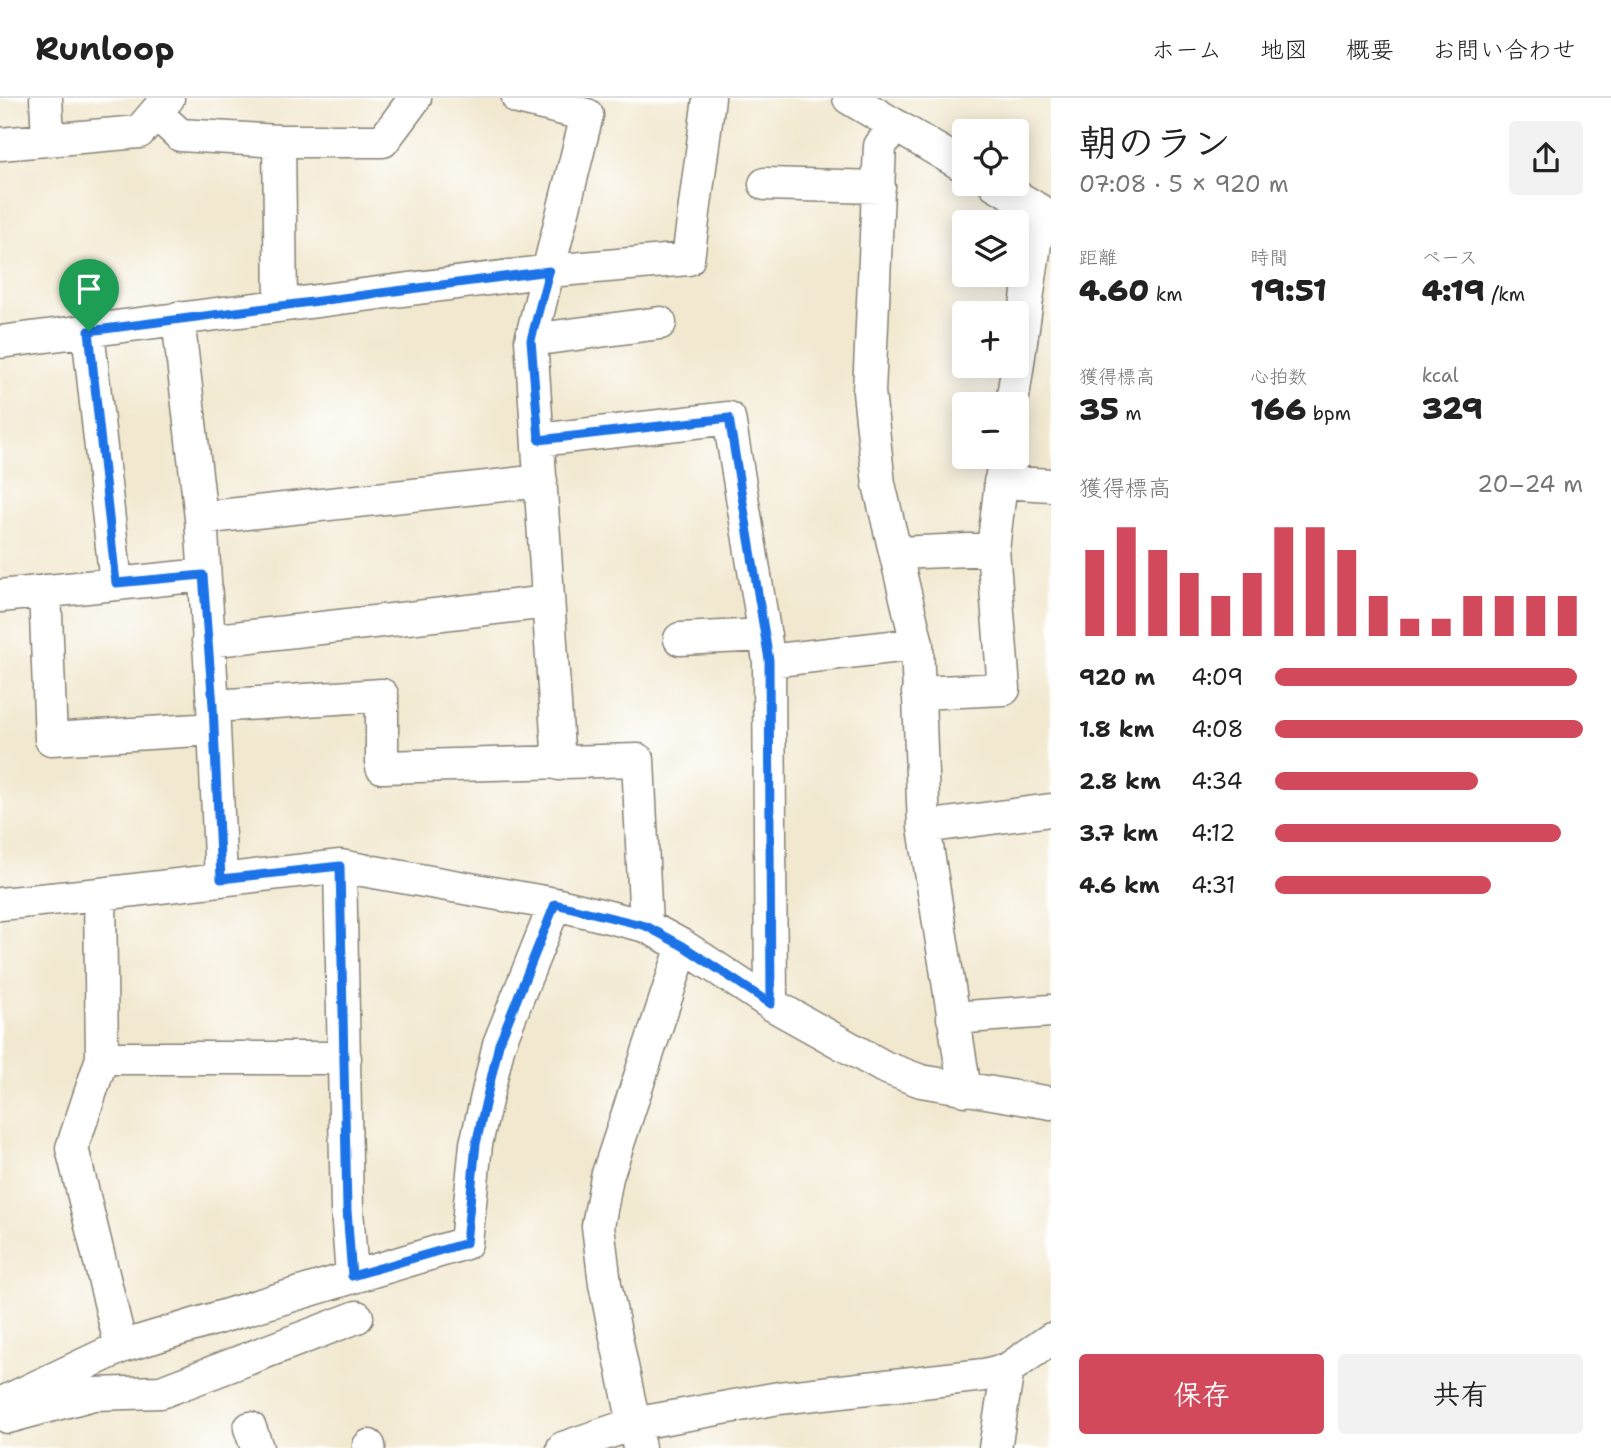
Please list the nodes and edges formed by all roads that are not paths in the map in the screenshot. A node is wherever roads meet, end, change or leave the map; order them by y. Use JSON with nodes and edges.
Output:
{"nodes":[{"id":1,"x":46,"y":98,"type":"edge"},
{"id":2,"x":415,"y":98,"type":"edge"},
{"id":3,"x":518,"y":98,"type":"edge"},
{"id":4,"x":709,"y":98,"type":"edge"},
{"id":5,"x":849,"y":98,"type":"edge"},
{"id":6,"x":162,"y":106,"type":"edge"},
{"id":7,"x":895,"y":125,"type":"junction"},
{"id":8,"x":48,"y":139,"type":"junction"},
{"id":9,"x":279,"y":141,"type":"junction"},
{"id":10,"x":0,"y":144,"type":"edge"},
{"id":11,"x":952,"y":159,"type":"edge"},
{"id":12,"x":765,"y":184,"type":"dead end"},
{"id":13,"x":879,"y":187,"type":"junction"},
{"id":14,"x":1015,"y":196,"type":"edge"},
{"id":15,"x":1051,"y":218,"type":"edge"},
{"id":16,"x":549,"y":271,"type":"junction"},
{"id":17,"x":281,"y":305,"type":"junction"},
{"id":18,"x":178,"y":318,"type":"junction"},
{"id":19,"x":660,"y":323,"type":"dead end"},
{"id":20,"x":89,"y":331,"type":"junction"},
{"id":21,"x":531,"y":340,"type":"junction"},
{"id":22,"x":0,"y":342,"type":"edge"},
{"id":23,"x":1014,"y":392,"type":"edge"},
{"id":24,"x":539,"y":440,"type":"junction"},
{"id":25,"x":1002,"y":469,"type":"edge"},
{"id":26,"x":541,"y":481,"type":"junction"},
{"id":27,"x":1051,"y":485,"type":"edge"},
{"id":28,"x":201,"y":518,"type":"junction"},
{"id":29,"x":993,"y":548,"type":"junction"},
{"id":30,"x":896,"y":552,"type":"junction"},
{"id":31,"x":203,"y":575,"type":"junction"},
{"id":32,"x":116,"y":583,"type":"junction"},
{"id":33,"x":44,"y":591,"type":"junction"},
{"id":34,"x":0,"y":596,"type":"edge"},
{"id":35,"x":548,"y":602,"type":"junction"},
{"id":36,"x":680,"y":639,"type":"dead end"},
{"id":37,"x":208,"y":641,"type":"junction"},
{"id":38,"x":916,"y":644,"type":"junction"},
{"id":39,"x":767,"y":648,"type":"junction"},
{"id":40,"x":918,"y":693,"type":"junction"},
{"id":41,"x":213,"y":718,"type":"junction"},
{"id":42,"x":559,"y":764,"type":"junction"},
{"id":43,"x":1051,"y":810,"type":"edge"},
{"id":44,"x":924,"y":827,"type":"junction"},
{"id":45,"x":340,"y":866,"type":"junction"},
{"id":46,"x":221,"y":879,"type":"junction"},
{"id":47,"x":100,"y":894,"type":"junction"},
{"id":48,"x":0,"y":904,"type":"edge"},
{"id":49,"x":555,"y":904,"type":"junction"},
{"id":50,"x":646,"y":926,"type":"junction"},
{"id":51,"x":683,"y":946,"type":"junction"},
{"id":52,"x":771,"y":1004,"type":"junction"},
{"id":53,"x":1051,"y":1011,"type":"edge"},
{"id":54,"x":953,"y":1018,"type":"junction"},
{"id":55,"x":102,"y":1058,"type":"junction"},
{"id":56,"x":345,"y":1058,"type":"junction"},
{"id":57,"x":965,"y":1090,"type":"junction"},
{"id":58,"x":1051,"y":1103,"type":"edge"},
{"id":59,"x":352,"y":1276,"type":"junction"},
{"id":60,"x":358,"y":1317,"type":"dead end"},
{"id":61,"x":1051,"y":1339,"type":"edge"},
{"id":62,"x":121,"y":1347,"type":"junction"},
{"id":63,"x":1008,"y":1369,"type":"junction"},
{"id":64,"x":0,"y":1404,"type":"edge"},
{"id":65,"x":0,"y":1419,"type":"edge"},
{"id":66,"x":636,"y":1436,"type":"edge"},
{"id":67,"x":563,"y":1448,"type":"edge"},
{"id":68,"x":995,"y":1448,"type":"edge"}],
"edges":[{"from":1,"to":8,"type":"street"},
{"from":2,"to":9,"type":"street"},
{"from":3,"to":16,"type":"street"},
{"from":4,"to":16,"type":"street"},
{"from":5,"to":7,"type":"street"},
{"from":6,"to":8,"type":"street"},
{"from":6,"to":9,"type":"street"},
{"from":7,"to":11,"type":"street"},
{"from":7,"to":13,"type":"street"},
{"from":8,"to":10,"type":"street"},
{"from":9,"to":17,"type":"street"},
{"from":12,"to":13,"type":"street"},
{"from":13,"to":30,"type":"street"},
{"from":14,"to":15,"type":"street"},
{"from":15,"to":23,"type":"street"},
{"from":16,"to":17,"type":"street"},
{"from":16,"to":21,"type":"street"},
{"from":17,"to":18,"type":"street"},
{"from":18,"to":20,"type":"street"},
{"from":18,"to":28,"type":"street"},
{"from":19,"to":21,"type":"street"},
{"from":20,"to":22,"type":"street"},
{"from":20,"to":32,"type":"street"},
{"from":21,"to":24,"type":"street"},
{"from":24,"to":26,"type":"street"},
{"from":24,"to":39,"type":"street"},
{"from":25,"to":27,"type":"street"},
{"from":25,"to":29,"type":"street"},
{"from":26,"to":28,"type":"street"},
{"from":26,"to":35,"type":"street"},
{"from":28,"to":31,"type":"street"},
{"from":29,"to":30,"type":"street"},
{"from":29,"to":40,"type":"street"},
{"from":30,"to":38,"type":"street"},
{"from":31,"to":32,"type":"street"},
{"from":31,"to":37,"type":"street"},
{"from":32,"to":33,"type":"street"},
{"from":33,"to":34,"type":"street"},
{"from":33,"to":41,"type":"street"},
{"from":35,"to":37,"type":"street"},
{"from":35,"to":42,"type":"street"},
{"from":36,"to":39,"type":"street"},
{"from":37,"to":41,"type":"street"},
{"from":38,"to":39,"type":"street"},
{"from":38,"to":40,"type":"street"},
{"from":39,"to":52,"type":"street"},
{"from":40,"to":44,"type":"street"},
{"from":41,"to":42,"type":"street"},
{"from":41,"to":46,"type":"street"},
{"from":42,"to":50,"type":"street"},
{"from":43,"to":44,"type":"street"},
{"from":44,"to":54,"type":"street"},
{"from":45,"to":46,"type":"street"},
{"from":45,"to":49,"type":"street"},
{"from":45,"to":56,"type":"street"},
{"from":46,"to":47,"type":"street"},
{"from":47,"to":48,"type":"street"},
{"from":47,"to":55,"type":"street"},
{"from":49,"to":50,"type":"street"},
{"from":49,"to":59,"type":"street"},
{"from":50,"to":51,"type":"street"},
{"from":51,"to":52,"type":"street"},
{"from":51,"to":66,"type":"street"},
{"from":52,"to":57,"type":"street"},
{"from":53,"to":54,"type":"street"},
{"from":54,"to":57,"type":"street"},
{"from":55,"to":56,"type":"street"},
{"from":55,"to":62,"type":"street"},
{"from":56,"to":59,"type":"street"},
{"from":57,"to":58,"type":"street"},
{"from":59,"to":62,"type":"street"},
{"from":60,"to":65,"type":"street"},
{"from":61,"to":63,"type":"street"},
{"from":62,"to":64,"type":"street"},
{"from":63,"to":66,"type":"street"},
{"from":63,"to":68,"type":"street"},
{"from":66,"to":67,"type":"street"}]}
